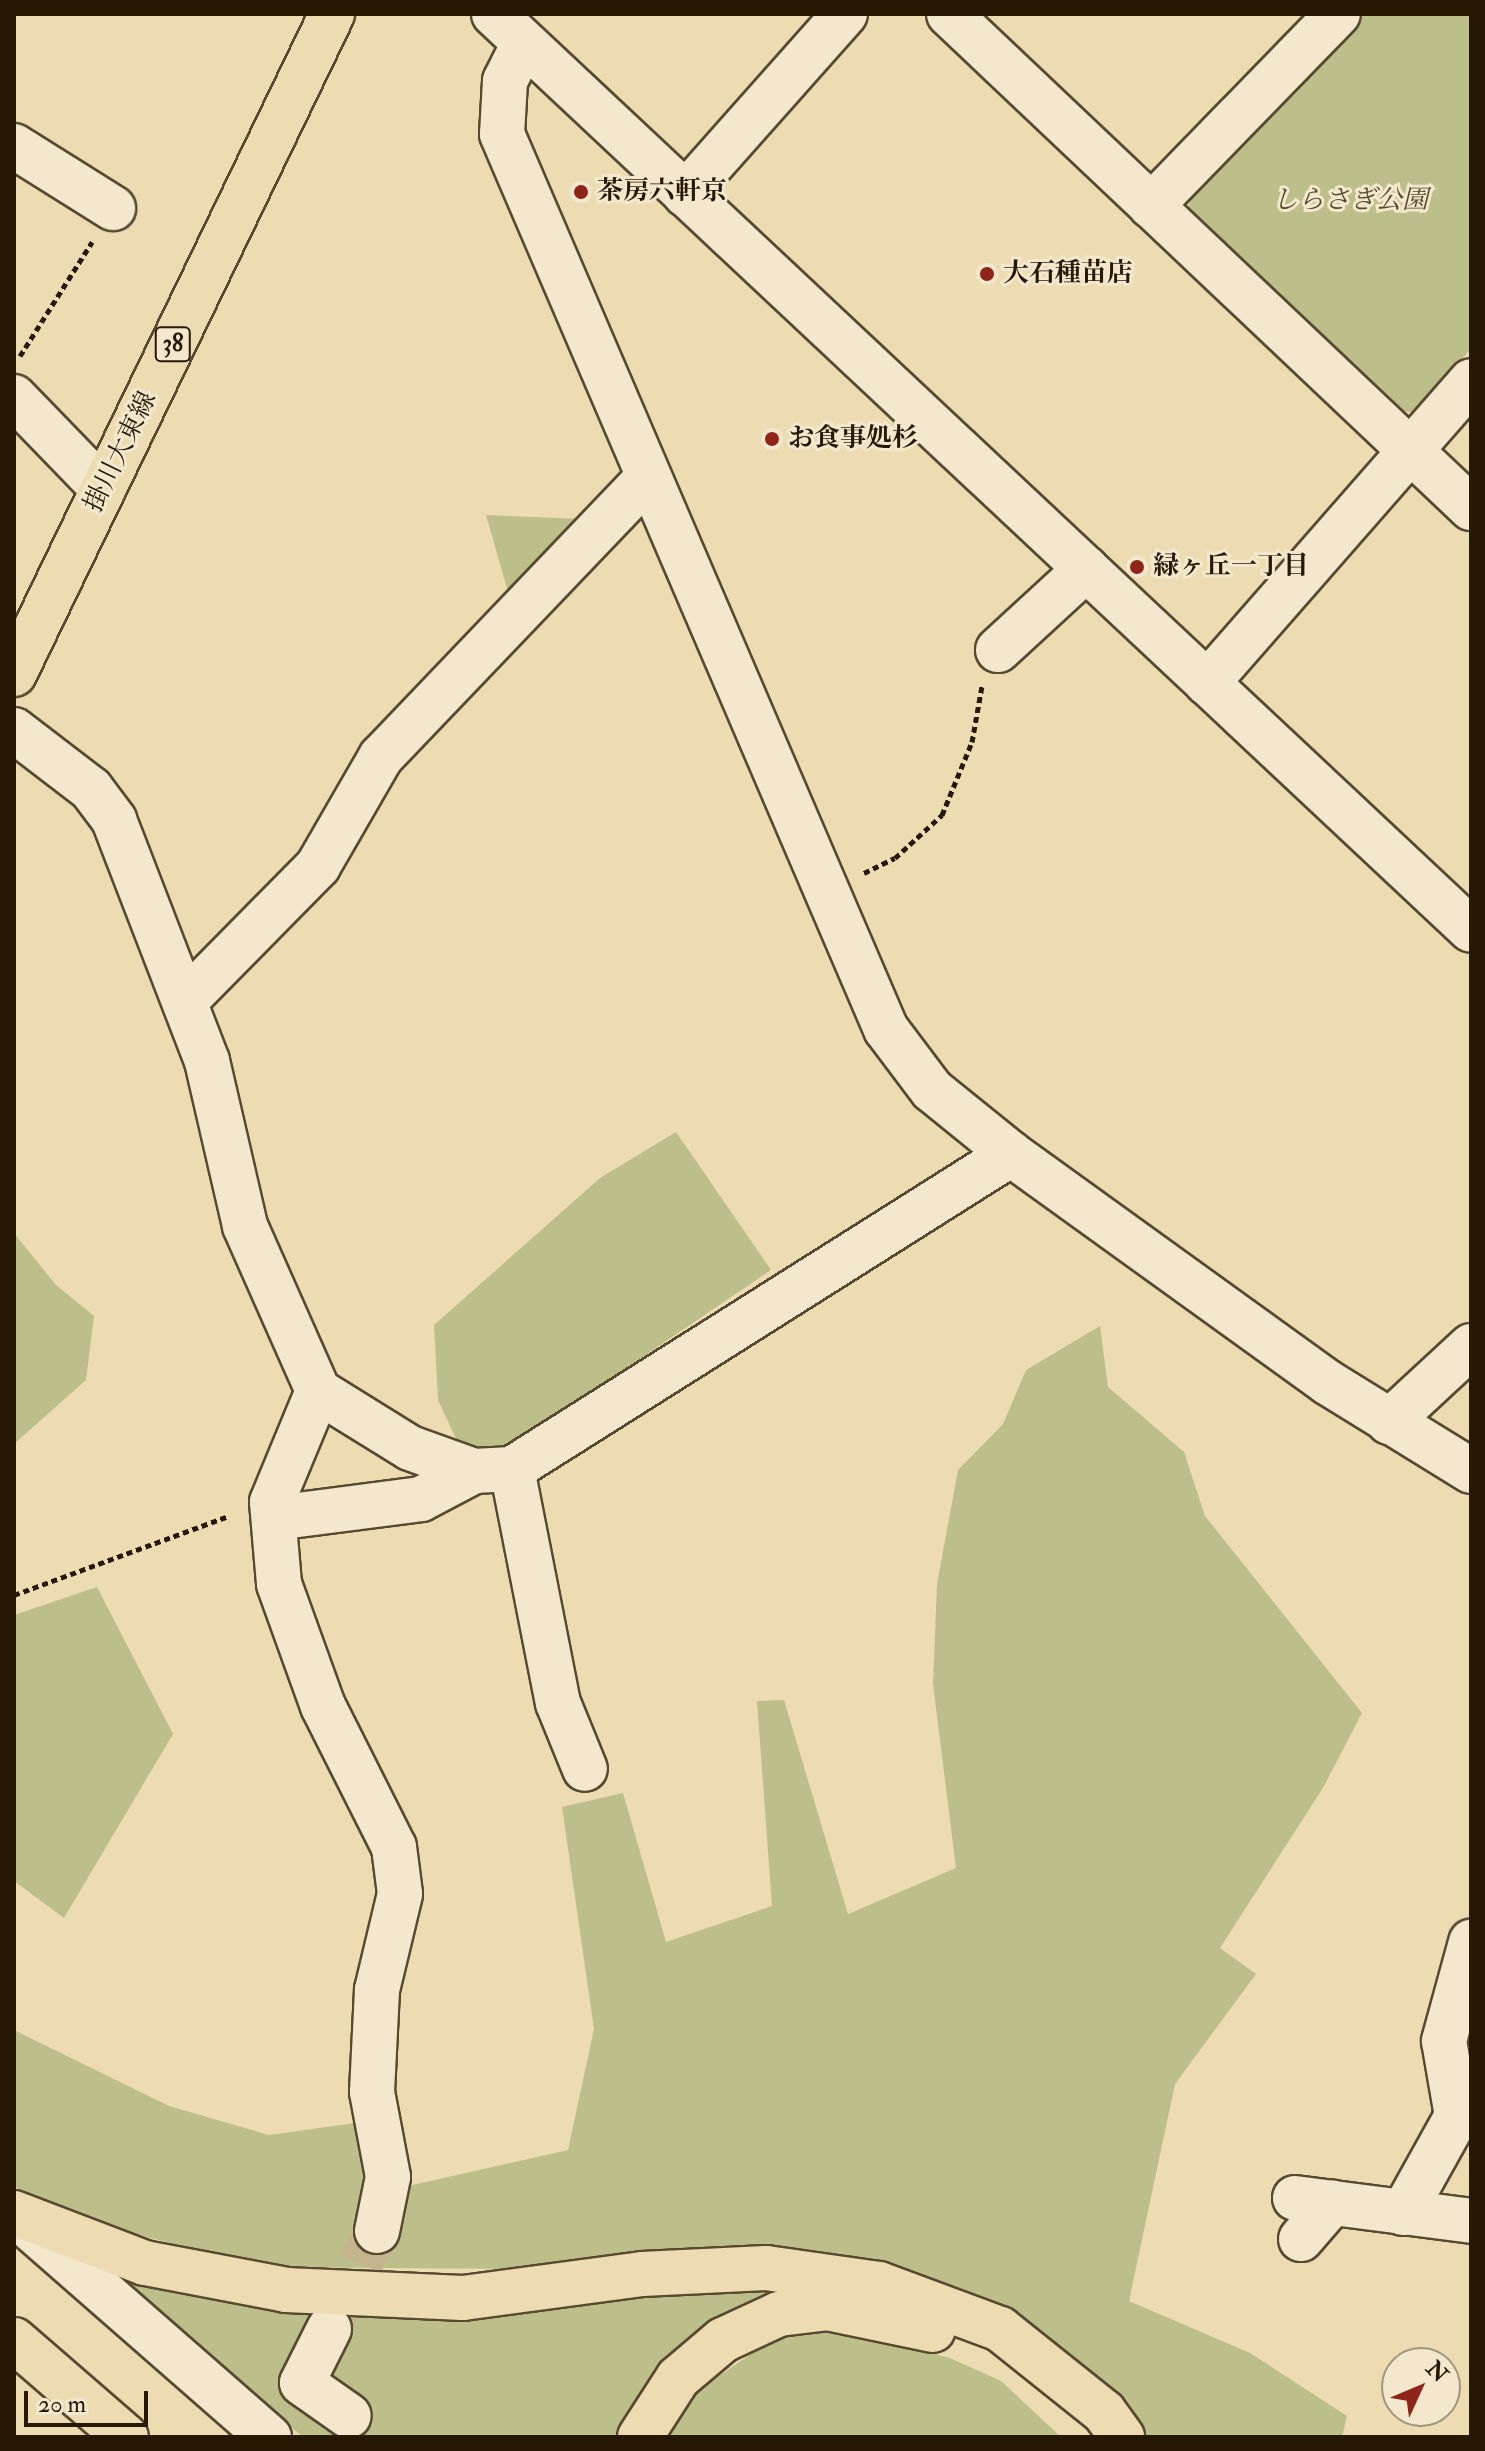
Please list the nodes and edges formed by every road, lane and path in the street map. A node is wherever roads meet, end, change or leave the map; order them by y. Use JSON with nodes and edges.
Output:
{"nodes":[{"id":1,"x":332,"y":14,"type":"edge"},
{"id":2,"x":845,"y":14,"type":"edge"},
{"id":3,"x":949,"y":14,"type":"edge"},
{"id":4,"x":1338,"y":14,"type":"edge"},
{"id":5,"x":507,"y":23,"type":"edge"},
{"id":6,"x":14,"y":146,"type":"edge"},
{"id":7,"x":685,"y":194,"type":"junction"},
{"id":8,"x":1151,"y":206,"type":"junction"},
{"id":9,"x":113,"y":208,"type":"joint"},
{"id":10,"x":14,"y":366,"type":"edge"},
{"id":11,"x":1471,"y":381,"type":"edge"},
{"id":12,"x":14,"y":397,"type":"edge"},
{"id":13,"x":1408,"y":449,"type":"junction"},
{"id":14,"x":648,"y":478,"type":"junction"},
{"id":15,"x":103,"y":489,"type":"junction"},
{"id":16,"x":1471,"y":508,"type":"edge"},
{"id":17,"x":1086,"y":569,"type":"junction"},
{"id":18,"x":998,"y":650,"type":"joint"},
{"id":19,"x":14,"y":674,"type":"edge"},
{"id":20,"x":1207,"y":683,"type":"junction"},
{"id":21,"x":14,"y":730,"type":"edge"},
{"id":22,"x":826,"y":892,"type":"junction"},
{"id":23,"x":1471,"y":930,"type":"edge"},
{"id":24,"x":186,"y":1000,"type":"junction"},
{"id":25,"x":1011,"y":1154,"type":"junction"},
{"id":26,"x":1471,"y":1346,"type":"edge"},
{"id":27,"x":318,"y":1391,"type":"junction"},
{"id":28,"x":1389,"y":1422,"type":"junction"},
{"id":29,"x":493,"y":1470,"type":"junction"},
{"id":30,"x":1471,"y":1471,"type":"edge"},
{"id":31,"x":273,"y":1510,"type":"junction"},
{"id":32,"x":14,"y":1595,"type":"edge"},
{"id":33,"x":585,"y":1769,"type":"dead end"},
{"id":34,"x":1471,"y":1942,"type":"edge"},
{"id":35,"x":1309,"y":2213,"type":"dead end"},
{"id":36,"x":1403,"y":2213,"type":"junction"},
{"id":37,"x":14,"y":2214,"type":"edge"},
{"id":38,"x":1471,"y":2221,"type":"edge"},
{"id":39,"x":377,"y":2231,"type":"tunnel mouth"},
{"id":40,"x":329,"y":2329,"type":"tunnel mouth"},
{"id":41,"x":14,"y":2340,"type":"edge"},
{"id":42,"x":349,"y":2416,"type":"dead end"},
{"id":43,"x":126,"y":2437,"type":"edge"},
{"id":44,"x":269,"y":2437,"type":"edge"},
{"id":45,"x":640,"y":2437,"type":"edge"},
{"id":46,"x":1088,"y":2437,"type":"edge"},
{"id":47,"x":1122,"y":2437,"type":"edge"}],
"edges":[{"from":1,"to":15,"type":"main road","name":"掛川大東線","number":"38"},
{"from":2,"to":7,"type":"street"},
{"from":3,"to":8,"type":"street"},
{"from":4,"to":8,"type":"street"},
{"from":5,"to":7,"type":"street"},
{"from":5,"to":14,"type":"street"},
{"from":6,"to":9,"type":"street"},
{"from":7,"to":17,"type":"street"},
{"from":8,"to":13,"type":"street"},
{"from":9,"to":10,"type":"path"},
{"from":11,"to":13,"type":"street"},
{"from":12,"to":15,"type":"street"},
{"from":13,"to":16,"type":"street"},
{"from":13,"to":20,"type":"street"},
{"from":14,"to":22,"type":"street"},
{"from":14,"to":24,"type":"street"},
{"from":15,"to":19,"type":"main road","name":"掛川大東線","number":"38"},
{"from":17,"to":18,"type":"street"},
{"from":17,"to":20,"type":"street"},
{"from":18,"to":22,"type":"path"},
{"from":20,"to":23,"type":"street"},
{"from":21,"to":24,"type":"street"},
{"from":22,"to":25,"type":"street"},
{"from":24,"to":27,"type":"street"},
{"from":25,"to":28,"type":"street"},
{"from":25,"to":29,"type":"street"},
{"from":26,"to":28,"type":"street"},
{"from":27,"to":29,"type":"street"},
{"from":27,"to":31,"type":"street"},
{"from":28,"to":30,"type":"street"},
{"from":29,"to":31,"type":"street"},
{"from":29,"to":33,"type":"street"},
{"from":31,"to":32,"type":"path"},
{"from":31,"to":39,"type":"street"},
{"from":34,"to":36,"type":"street"},
{"from":35,"to":36,"type":"street"},
{"from":36,"to":38,"type":"street"},
{"from":37,"to":44,"type":"street"},
{"from":37,"to":47,"type":"main road"},
{"from":40,"to":42,"type":"street"},
{"from":41,"to":43,"type":"main road"},
{"from":45,"to":46,"type":"main road"}]}
